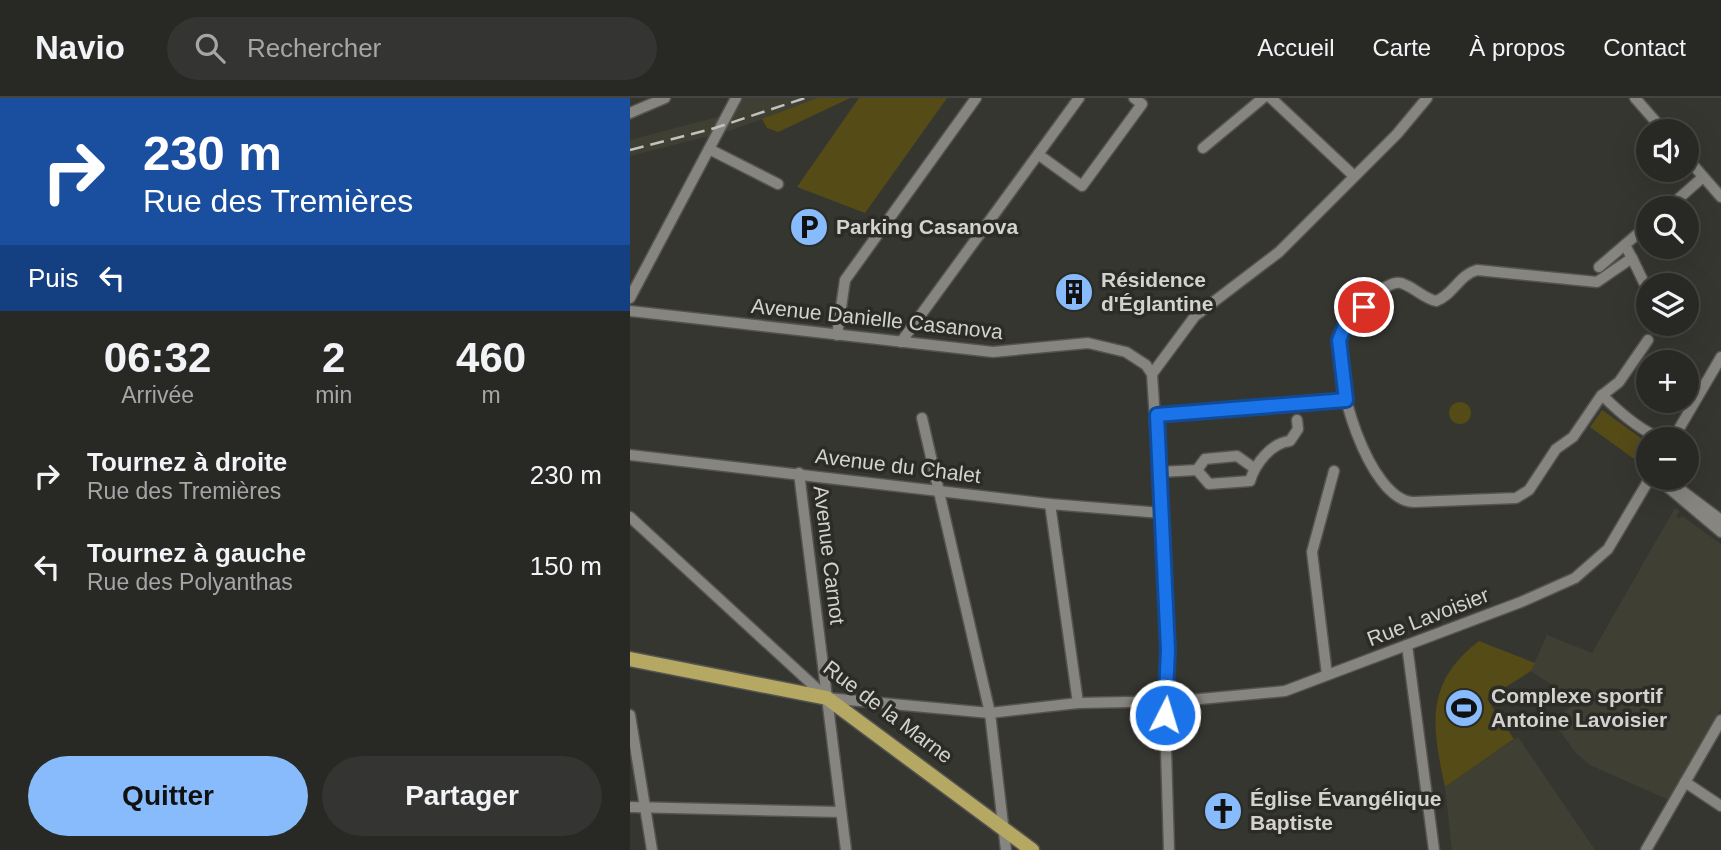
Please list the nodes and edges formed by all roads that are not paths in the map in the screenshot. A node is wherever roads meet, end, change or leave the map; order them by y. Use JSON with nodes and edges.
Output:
{"nodes":[{"id":1,"x":665,"y":98,"type":"edge"},
{"id":2,"x":736,"y":98,"type":"edge"},
{"id":3,"x":976,"y":98,"type":"edge"},
{"id":4,"x":1079,"y":98,"type":"edge"},
{"id":5,"x":1134,"y":98,"type":"edge"},
{"id":6,"x":1263,"y":98,"type":"edge"},
{"id":7,"x":1271,"y":98,"type":"edge"},
{"id":8,"x":1427,"y":98,"type":"edge"},
{"id":9,"x":1636,"y":98,"type":"edge"},
{"id":10,"x":630,"y":113,"type":"edge"},
{"id":11,"x":1654,"y":119,"type":"edge"},
{"id":12,"x":1203,"y":148,"type":"dead end"},
{"id":13,"x":709,"y":149,"type":"junction"},
{"id":14,"x":1039,"y":155,"type":"junction"},
{"id":15,"x":1699,"y":172,"type":"edge"},
{"id":16,"x":1354,"y":176,"type":"junction"},
{"id":17,"x":1703,"y":177,"type":"junction"},
{"id":18,"x":778,"y":184,"type":"dead end"},
{"id":19,"x":1682,"y":196,"type":"edge"},
{"id":20,"x":1721,"y":197,"type":"edge"},
{"id":21,"x":1636,"y":236,"type":"edge"},
{"id":22,"x":1625,"y":246,"type":"junction"},
{"id":23,"x":1632,"y":258,"type":"junction"},
{"id":24,"x":1599,"y":267,"type":"dead end"},
{"id":25,"x":1639,"y":273,"type":"edge"},
{"id":26,"x":630,"y":298,"type":"edge"},
{"id":27,"x":630,"y":311,"type":"edge"},
{"id":28,"x":923,"y":316,"type":"junction"},
{"id":29,"x":837,"y":335,"type":"junction"},
{"id":30,"x":1648,"y":340,"type":"dead end"},
{"id":31,"x":901,"y":342,"type":"junction"},
{"id":32,"x":916,"y":344,"type":"junction"},
{"id":33,"x":1721,"y":357,"type":"edge"},
{"id":34,"x":1152,"y":374,"type":"junction"},
{"id":35,"x":1604,"y":397,"type":"junction"},
{"id":36,"x":1346,"y":400,"type":"junction"},
{"id":37,"x":1157,"y":415,"type":"junction"},
{"id":38,"x":922,"y":418,"type":"dead end"},
{"id":39,"x":1297,"y":420,"type":"dead end"},
{"id":40,"x":1641,"y":427,"type":"edge"},
{"id":41,"x":1674,"y":427,"type":"edge"},
{"id":42,"x":630,"y":455,"type":"edge"},
{"id":43,"x":1254,"y":468,"type":"junction"},
{"id":44,"x":1197,"y":470,"type":"junction"},
{"id":45,"x":1334,"y":471,"type":"dead end"},
{"id":46,"x":1160,"y":472,"type":"junction"},
{"id":47,"x":799,"y":473,"type":"junction"},
{"id":48,"x":939,"y":489,"type":"junction"},
{"id":49,"x":1643,"y":490,"type":"edge"},
{"id":50,"x":1671,"y":490,"type":"edge"},
{"id":51,"x":1681,"y":490,"type":"edge"},
{"id":52,"x":1050,"y":504,"type":"junction"},
{"id":53,"x":1162,"y":513,"type":"junction"},
{"id":54,"x":630,"y":517,"type":"edge"},
{"id":55,"x":1721,"y":520,"type":"edge"},
{"id":56,"x":1721,"y":532,"type":"edge"},
{"id":57,"x":1407,"y":645,"type":"junction"},
{"id":58,"x":630,"y":659,"type":"edge"},
{"id":59,"x":1327,"y":675,"type":"junction"},
{"id":60,"x":827,"y":698,"type":"junction"},
{"id":61,"x":1167,"y":701,"type":"junction"},
{"id":62,"x":1079,"y":703,"type":"junction"},
{"id":63,"x":990,"y":713,"type":"junction"},
{"id":64,"x":630,"y":715,"type":"edge"},
{"id":65,"x":1721,"y":720,"type":"edge"},
{"id":66,"x":1685,"y":782,"type":"junction"},
{"id":67,"x":1721,"y":806,"type":"edge"},
{"id":68,"x":630,"y":807,"type":"edge"},
{"id":69,"x":645,"y":808,"type":"junction"},
{"id":70,"x":841,"y":812,"type":"junction"},
{"id":71,"x":1003,"y":826,"type":"junction"},
{"id":72,"x":652,"y":850,"type":"edge"},
{"id":73,"x":846,"y":850,"type":"edge"},
{"id":74,"x":1006,"y":850,"type":"edge"},
{"id":75,"x":1032,"y":850,"type":"edge"},
{"id":76,"x":1169,"y":850,"type":"edge"},
{"id":77,"x":1434,"y":850,"type":"edge"},
{"id":78,"x":1646,"y":850,"type":"edge"}],
"edges":[{"from":1,"to":10,"type":"street"},
{"from":2,"to":13,"type":"street"},
{"from":3,"to":29,"type":"street"},
{"from":4,"to":14,"type":"street"},
{"from":5,"to":14,"type":"street"},
{"from":6,"to":12,"type":"street"},
{"from":7,"to":16,"type":"street"},
{"from":8,"to":16,"type":"street"},
{"from":9,"to":11,"type":"street"},
{"from":13,"to":18,"type":"street"},
{"from":13,"to":26,"type":"street"},
{"from":14,"to":28,"type":"street"},
{"from":15,"to":17,"type":"street"},
{"from":16,"to":34,"type":"street"},
{"from":17,"to":19,"type":"street"},
{"from":17,"to":20,"type":"street"},
{"from":21,"to":22,"type":"street"},
{"from":22,"to":23,"type":"street"},
{"from":22,"to":24,"type":"street"},
{"from":23,"to":25,"type":"street"},
{"from":23,"to":36,"type":"street"},
{"from":27,"to":29,"type":"street","name":"Avenue Danielle Casanova"},
{"from":28,"to":31,"type":"street"},
{"from":28,"to":32,"type":"street"},
{"from":29,"to":31,"type":"street","name":"Avenue Danielle Casanova"},
{"from":30,"to":35,"type":"street"},
{"from":31,"to":32,"type":"street","name":"Avenue Danielle Casanova"},
{"from":32,"to":34,"type":"street","name":"Avenue Danielle Casanova"},
{"from":33,"to":41,"type":"street"},
{"from":34,"to":37,"type":"street"},
{"from":35,"to":36,"type":"street"},
{"from":35,"to":40,"type":"street"},
{"from":36,"to":37,"type":"street"},
{"from":37,"to":46,"type":"street"},
{"from":38,"to":48,"type":"street"},
{"from":39,"to":43,"type":"street"},
{"from":42,"to":47,"type":"street","name":"Avenue du Chalet"},
{"from":43,"to":44,"type":"street"},
{"from":43,"to":44,"type":"street"},
{"from":44,"to":46,"type":"street"},
{"from":45,"to":59,"type":"street"},
{"from":46,"to":53,"type":"street"},
{"from":47,"to":48,"type":"street","name":"Avenue du Chalet"},
{"from":47,"to":60,"type":"street","name":"Avenue Carnot"},
{"from":48,"to":52,"type":"street","name":"Avenue du Chalet"},
{"from":48,"to":63,"type":"street"},
{"from":49,"to":57,"type":"street","name":"Rue Lavoisier"},
{"from":50,"to":56,"type":"street"},
{"from":51,"to":55,"type":"street"},
{"from":52,"to":53,"type":"street","name":"Avenue du Chalet"},
{"from":52,"to":62,"type":"street"},
{"from":53,"to":61,"type":"street"},
{"from":54,"to":60,"type":"street","name":"Rue de la Marne"},
{"from":57,"to":59,"type":"street","name":"Rue Lavoisier"},
{"from":57,"to":77,"type":"street"},
{"from":58,"to":60,"type":"main road"},
{"from":59,"to":61,"type":"street","name":"Rue Lavoisier"},
{"from":60,"to":63,"type":"street","name":"Rue Lavoisier"},
{"from":60,"to":70,"type":"street","name":"Avenue Carnot"},
{"from":60,"to":71,"type":"main road","name":"Rue de la Marne"},
{"from":61,"to":62,"type":"street","name":"Rue Lavoisier"},
{"from":61,"to":76,"type":"street"},
{"from":62,"to":63,"type":"street","name":"Rue Lavoisier"},
{"from":63,"to":71,"type":"street"},
{"from":64,"to":69,"type":"street"},
{"from":65,"to":66,"type":"street"},
{"from":66,"to":67,"type":"street"},
{"from":66,"to":78,"type":"street"},
{"from":68,"to":69,"type":"street"},
{"from":69,"to":70,"type":"street"},
{"from":69,"to":72,"type":"street"},
{"from":70,"to":73,"type":"street","name":"Avenue Carnot"},
{"from":71,"to":74,"type":"street"},
{"from":71,"to":75,"type":"main road","name":"Rue de la Marne"}]}
